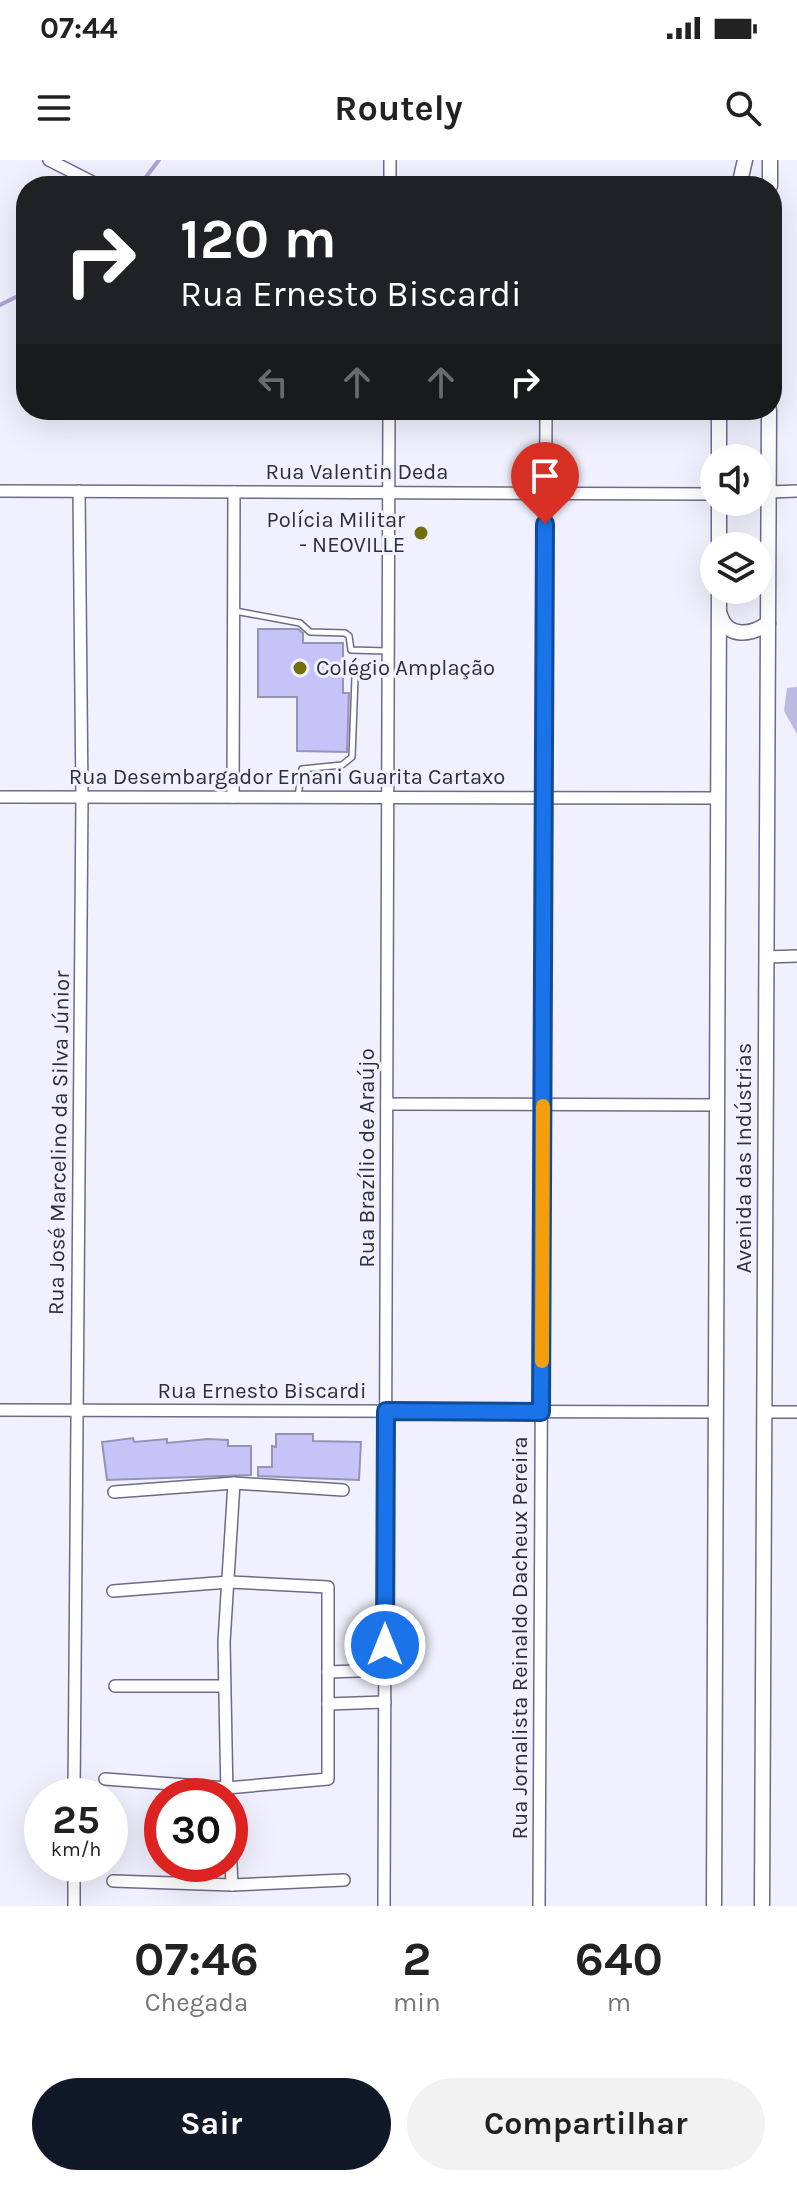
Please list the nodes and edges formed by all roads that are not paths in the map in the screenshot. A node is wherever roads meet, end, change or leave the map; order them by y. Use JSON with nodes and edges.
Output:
{"nodes":[{"id":1,"x":49,"y":160,"type":"edge"},
{"id":2,"x":80,"y":176,"type":"edge"},
{"id":3,"x":389,"y":420,"type":"edge"},
{"id":4,"x":546,"y":420,"type":"edge"},
{"id":5,"x":719,"y":420,"type":"edge"},
{"id":6,"x":769,"y":420,"type":"edge"},
{"id":7,"x":719,"y":444,"type":"edge"},
{"id":8,"x":769,"y":444,"type":"edge"},
{"id":9,"x":0,"y":491,"type":"edge"},
{"id":10,"x":79,"y":491,"type":"junction"},
{"id":11,"x":797,"y":491,"type":"edge"},
{"id":12,"x":234,"y":492,"type":"junction"},
{"id":13,"x":389,"y":492,"type":"junction"},
{"id":14,"x":772,"y":492,"type":"edge"},
{"id":15,"x":545,"y":493,"type":"junction"},
{"id":16,"x":700,"y":494,"type":"edge"},
{"id":17,"x":769,"y":516,"type":"edge"},
{"id":18,"x":719,"y":604,"type":"edge"},
{"id":19,"x":719,"y":610,"type":"junction"},
{"id":20,"x":234,"y":611,"type":"junction"},
{"id":21,"x":768,"y":623,"type":"junction"},
{"id":22,"x":388,"y":651,"type":"junction"},
{"id":23,"x":388,"y":668,"type":"junction"},
{"id":24,"x":0,"y":797,"type":"edge"},
{"id":25,"x":82,"y":797,"type":"junction"},
{"id":26,"x":233,"y":797,"type":"junction"},
{"id":27,"x":298,"y":797,"type":"junction"},
{"id":28,"x":388,"y":797,"type":"junction"},
{"id":29,"x":544,"y":797,"type":"junction"},
{"id":30,"x":718,"y":798,"type":"junction"},
{"id":31,"x":797,"y":956,"type":"edge"},
{"id":32,"x":766,"y":957,"type":"junction"},
{"id":33,"x":387,"y":1104,"type":"junction"},
{"id":34,"x":543,"y":1104,"type":"junction"},
{"id":35,"x":717,"y":1105,"type":"junction"},
{"id":36,"x":0,"y":1410,"type":"edge"},
{"id":37,"x":76,"y":1411,"type":"junction"},
{"id":38,"x":386,"y":1411,"type":"junction"},
{"id":39,"x":541,"y":1412,"type":"junction"},
{"id":40,"x":716,"y":1412,"type":"junction"},
{"id":41,"x":764,"y":1412,"type":"junction"},
{"id":42,"x":797,"y":1412,"type":"edge"},
{"id":43,"x":234,"y":1483,"type":"junction"},
{"id":44,"x":343,"y":1490,"type":"dead end"},
{"id":45,"x":114,"y":1492,"type":"dead end"},
{"id":46,"x":229,"y":1582,"type":"junction"},
{"id":47,"x":113,"y":1591,"type":"dead end"},
{"id":48,"x":385,"y":1670,"type":"junction"},
{"id":49,"x":328,"y":1672,"type":"junction"},
{"id":50,"x":115,"y":1686,"type":"dead end"},
{"id":51,"x":224,"y":1686,"type":"junction"},
{"id":52,"x":385,"y":1702,"type":"junction"},
{"id":53,"x":328,"y":1704,"type":"junction"},
{"id":54,"x":74,"y":1778,"type":"edge"},
{"id":55,"x":227,"y":1778,"type":"edge"},
{"id":56,"x":248,"y":1789,"type":"edge"},
{"id":57,"x":344,"y":1880,"type":"dead end"},
{"id":58,"x":74,"y":1882,"type":"edge"},
{"id":59,"x":128,"y":1882,"type":"edge"},
{"id":60,"x":232,"y":1882,"type":"edge"},
{"id":61,"x":232,"y":1885,"type":"junction"},
{"id":62,"x":74,"y":1906,"type":"edge"},
{"id":63,"x":384,"y":1906,"type":"edge"},
{"id":64,"x":539,"y":1906,"type":"edge"},
{"id":65,"x":714,"y":1906,"type":"edge"},
{"id":66,"x":762,"y":1906,"type":"edge"}],
"edges":[{"from":1,"to":2,"type":"street"},
{"from":3,"to":13,"type":"street","name":"Rua Brazílio de Araújo"},
{"from":4,"to":15,"type":"street","name":"Rua Jornalista Reinaldo Dacheux Pereira"},
{"from":5,"to":7,"type":"main road"},
{"from":6,"to":8,"type":"main road","name":"Avenida das Indústrias"},
{"from":9,"to":10,"type":"street","name":"Rua Valentin Deda"},
{"from":10,"to":12,"type":"street","name":"Rua Valentin Deda"},
{"from":10,"to":25,"type":"street","name":"Rua José Marcelino da Silva Júnior"},
{"from":11,"to":14,"type":"street"},
{"from":12,"to":13,"type":"street","name":"Rua Valentin Deda"},
{"from":12,"to":20,"type":"street"},
{"from":13,"to":15,"type":"street","name":"Rua Valentin Deda"},
{"from":13,"to":22,"type":"street","name":"Rua Brazílio de Araújo"},
{"from":15,"to":16,"type":"street","name":"Rua Valentin Deda"},
{"from":15,"to":29,"type":"street","name":"Rua Jornalista Reinaldo Dacheux Pereira"},
{"from":17,"to":21,"type":"main road","name":"Avenida das Indústrias"},
{"from":18,"to":19,"type":"main road","name":"Avenida das Indústrias"},
{"from":19,"to":21,"type":"main road"},
{"from":19,"to":30,"type":"main road","name":"Avenida das Indústrias"},
{"from":20,"to":22,"type":"lane"},
{"from":20,"to":26,"type":"street"},
{"from":21,"to":32,"type":"main road","name":"Avenida das Indústrias"},
{"from":22,"to":23,"type":"street","name":"Rua Brazílio de Araújo"},
{"from":23,"to":27,"type":"lane"},
{"from":23,"to":28,"type":"street","name":"Rua Brazílio de Araújo"},
{"from":24,"to":25,"type":"street","name":"Rua Desembargador Ernani Guarita Cartaxo"},
{"from":25,"to":26,"type":"street","name":"Rua Desembargador Ernani Guarita Cartaxo"},
{"from":25,"to":37,"type":"street","name":"Rua José Marcelino da Silva Júnior"},
{"from":26,"to":27,"type":"street","name":"Rua Desembargador Ernani Guarita Cartaxo"},
{"from":27,"to":28,"type":"street","name":"Rua Desembargador Ernani Guarita Cartaxo"},
{"from":28,"to":29,"type":"street","name":"Rua Desembargador Ernani Guarita Cartaxo"},
{"from":28,"to":33,"type":"street","name":"Rua Brazílio de Araújo"},
{"from":29,"to":30,"type":"street","name":"Rua Desembargador Ernani Guarita Cartaxo"},
{"from":29,"to":34,"type":"street","name":"Rua Jornalista Reinaldo Dacheux Pereira"},
{"from":30,"to":35,"type":"main road","name":"Avenida das Indústrias"},
{"from":31,"to":32,"type":"street"},
{"from":32,"to":41,"type":"main road","name":"Avenida das Indústrias"},
{"from":33,"to":34,"type":"street"},
{"from":33,"to":38,"type":"street","name":"Rua Brazílio de Araújo"},
{"from":34,"to":35,"type":"street"},
{"from":34,"to":39,"type":"street","name":"Rua Jornalista Reinaldo Dacheux Pereira"},
{"from":35,"to":40,"type":"main road","name":"Avenida das Indústrias"},
{"from":36,"to":37,"type":"street","name":"Rua Ernesto Biscardi"},
{"from":37,"to":38,"type":"street","name":"Rua Ernesto Biscardi"},
{"from":37,"to":54,"type":"street","name":"Rua José Marcelino da Silva Júnior"},
{"from":38,"to":39,"type":"street","name":"Rua Ernesto Biscardi"},
{"from":38,"to":48,"type":"street","name":"Rua Brazílio de Araújo"},
{"from":39,"to":40,"type":"street","name":"Rua Ernesto Biscardi"},
{"from":39,"to":64,"type":"street","name":"Rua Jornalista Reinaldo Dacheux Pereira"},
{"from":40,"to":65,"type":"main road","name":"Avenida das Indústrias"},
{"from":41,"to":42,"type":"street"},
{"from":41,"to":66,"type":"main road","name":"Avenida das Indústrias"},
{"from":43,"to":44,"type":"street"},
{"from":43,"to":45,"type":"street"},
{"from":43,"to":46,"type":"street"},
{"from":46,"to":47,"type":"street"},
{"from":46,"to":49,"type":"street"},
{"from":46,"to":51,"type":"street"},
{"from":48,"to":49,"type":"street"},
{"from":48,"to":52,"type":"street","name":"Rua Brazílio de Araújo"},
{"from":49,"to":53,"type":"street"},
{"from":50,"to":51,"type":"street"},
{"from":51,"to":55,"type":"street"},
{"from":52,"to":53,"type":"street"},
{"from":52,"to":63,"type":"street","name":"Rua Brazílio de Araújo"},
{"from":53,"to":56,"type":"street"},
{"from":57,"to":61,"type":"street"},
{"from":58,"to":62,"type":"street"},
{"from":59,"to":61,"type":"street"},
{"from":60,"to":61,"type":"street"}]}
